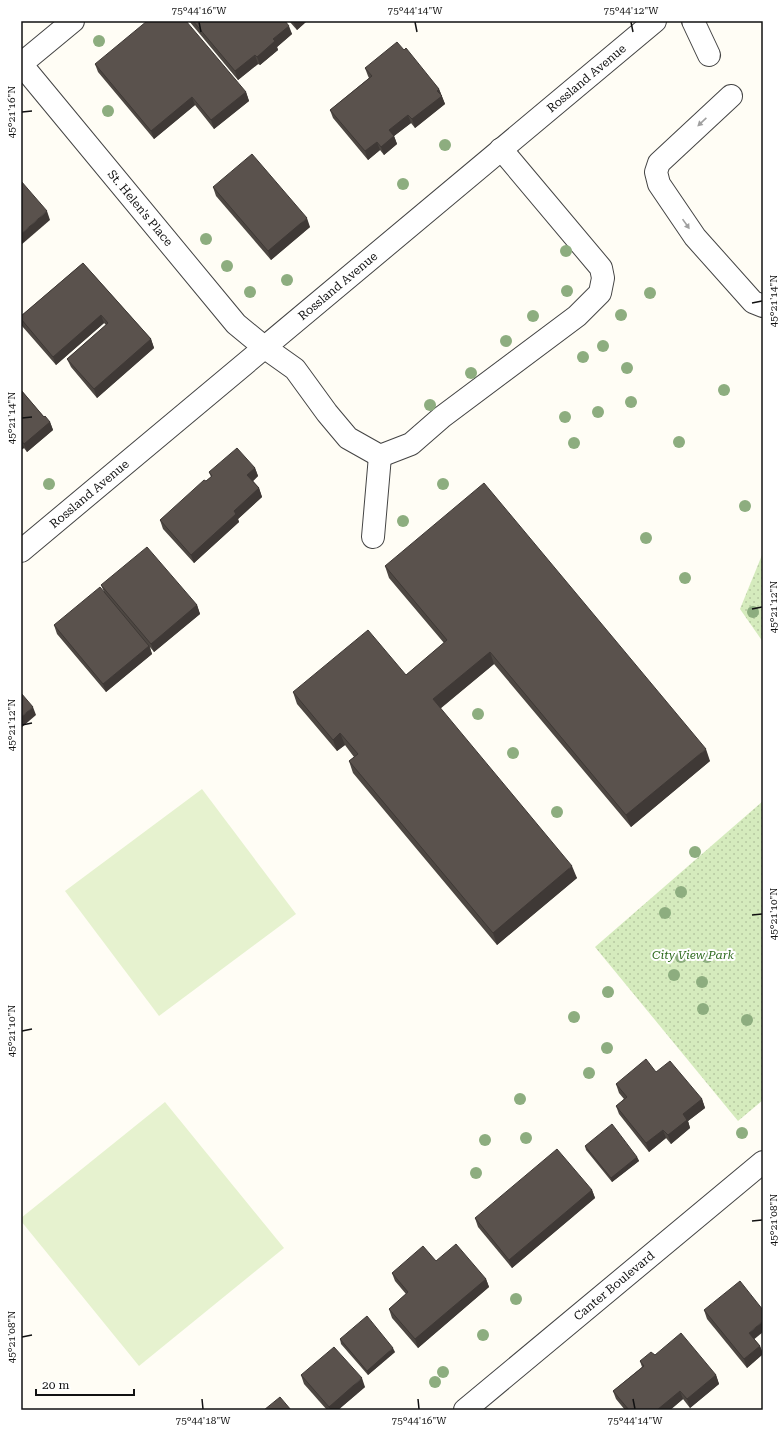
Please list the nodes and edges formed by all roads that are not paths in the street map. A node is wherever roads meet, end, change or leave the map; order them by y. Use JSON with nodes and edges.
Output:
{"nodes":[{"id":1,"x":73,"y":21,"type":"edge"},
{"id":2,"x":655,"y":21,"type":"edge"},
{"id":3,"x":693,"y":21,"type":"edge"},
{"id":4,"x":709,"y":56,"type":"dead end"},
{"id":5,"x":21,"y":64,"type":"edge"},
{"id":6,"x":731,"y":96,"type":"dead end"},
{"id":7,"x":501,"y":149,"type":"junction"},
{"id":8,"x":763,"y":306,"type":"edge"},
{"id":9,"x":264,"y":348,"type":"junction"},
{"id":10,"x":380,"y":456,"type":"junction"},
{"id":11,"x":373,"y":537,"type":"dead end"},
{"id":12,"x":21,"y":552,"type":"edge"},
{"id":13,"x":763,"y":1162,"type":"edge"},
{"id":14,"x":465,"y":1410,"type":"edge"}],
"edges":[{"from":1,"to":5,"type":"street"},
{"from":2,"to":7,"type":"street","name":"Rossland Avenue"},
{"from":3,"to":4,"type":"street"},
{"from":5,"to":9,"type":"street","name":"St. Helen's Place"},
{"from":6,"to":8,"type":"street","one_way":true},
{"from":7,"to":9,"type":"street","name":"Rossland Avenue"},
{"from":7,"to":10,"type":"street"},
{"from":9,"to":10,"type":"street","name":"St. Helen's Place"},
{"from":9,"to":12,"type":"street","name":"Rossland Avenue"},
{"from":10,"to":11,"type":"street"},
{"from":13,"to":14,"type":"street","name":"Canter Boulevard"}]}
